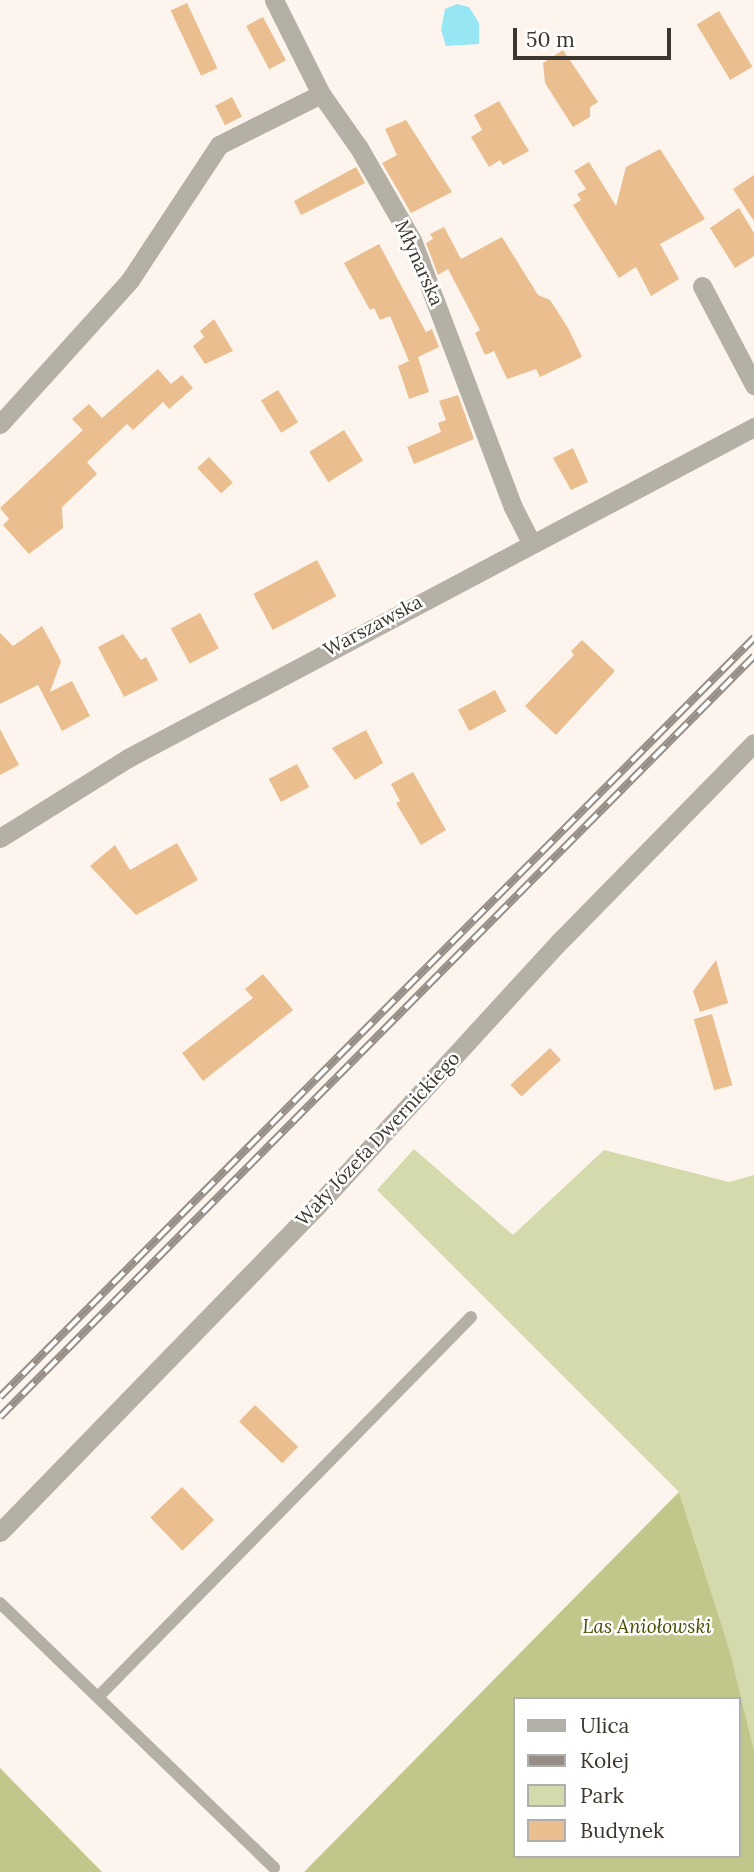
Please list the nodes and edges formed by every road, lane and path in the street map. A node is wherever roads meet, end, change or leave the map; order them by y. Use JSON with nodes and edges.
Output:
{"nodes":[{"id":1,"x":274,"y":0,"type":"edge"},
{"id":2,"x":321,"y":94,"type":"junction"},
{"id":3,"x":702,"y":286,"type":"dead end"},
{"id":4,"x":754,"y":385,"type":"edge"},
{"id":5,"x":0,"y":424,"type":"edge"},
{"id":6,"x":754,"y":427,"type":"edge"},
{"id":7,"x":531,"y":542,"type":"junction"},
{"id":8,"x":754,"y":743,"type":"edge"},
{"id":9,"x":0,"y":838,"type":"edge"},
{"id":10,"x":471,"y":1317,"type":"dead end"},
{"id":11,"x":0,"y":1532,"type":"edge"},
{"id":12,"x":0,"y":1603,"type":"edge"},
{"id":13,"x":99,"y":1696,"type":"junction"},
{"id":14,"x":274,"y":1868,"type":"dead end"}],
"edges":[{"from":1,"to":2,"type":"street","name":"Młynarska"},
{"from":2,"to":5,"type":"street"},
{"from":2,"to":7,"type":"street","name":"Młynarska"},
{"from":3,"to":4,"type":"street"},
{"from":6,"to":7,"type":"street","name":"Warszawska"},
{"from":7,"to":9,"type":"street","name":"Warszawska"},
{"from":8,"to":11,"type":"street","name":"Wały Józefa Dwernickiego"},
{"from":10,"to":13,"type":"lane"},
{"from":12,"to":13,"type":"lane"},
{"from":13,"to":14,"type":"lane"}]}
